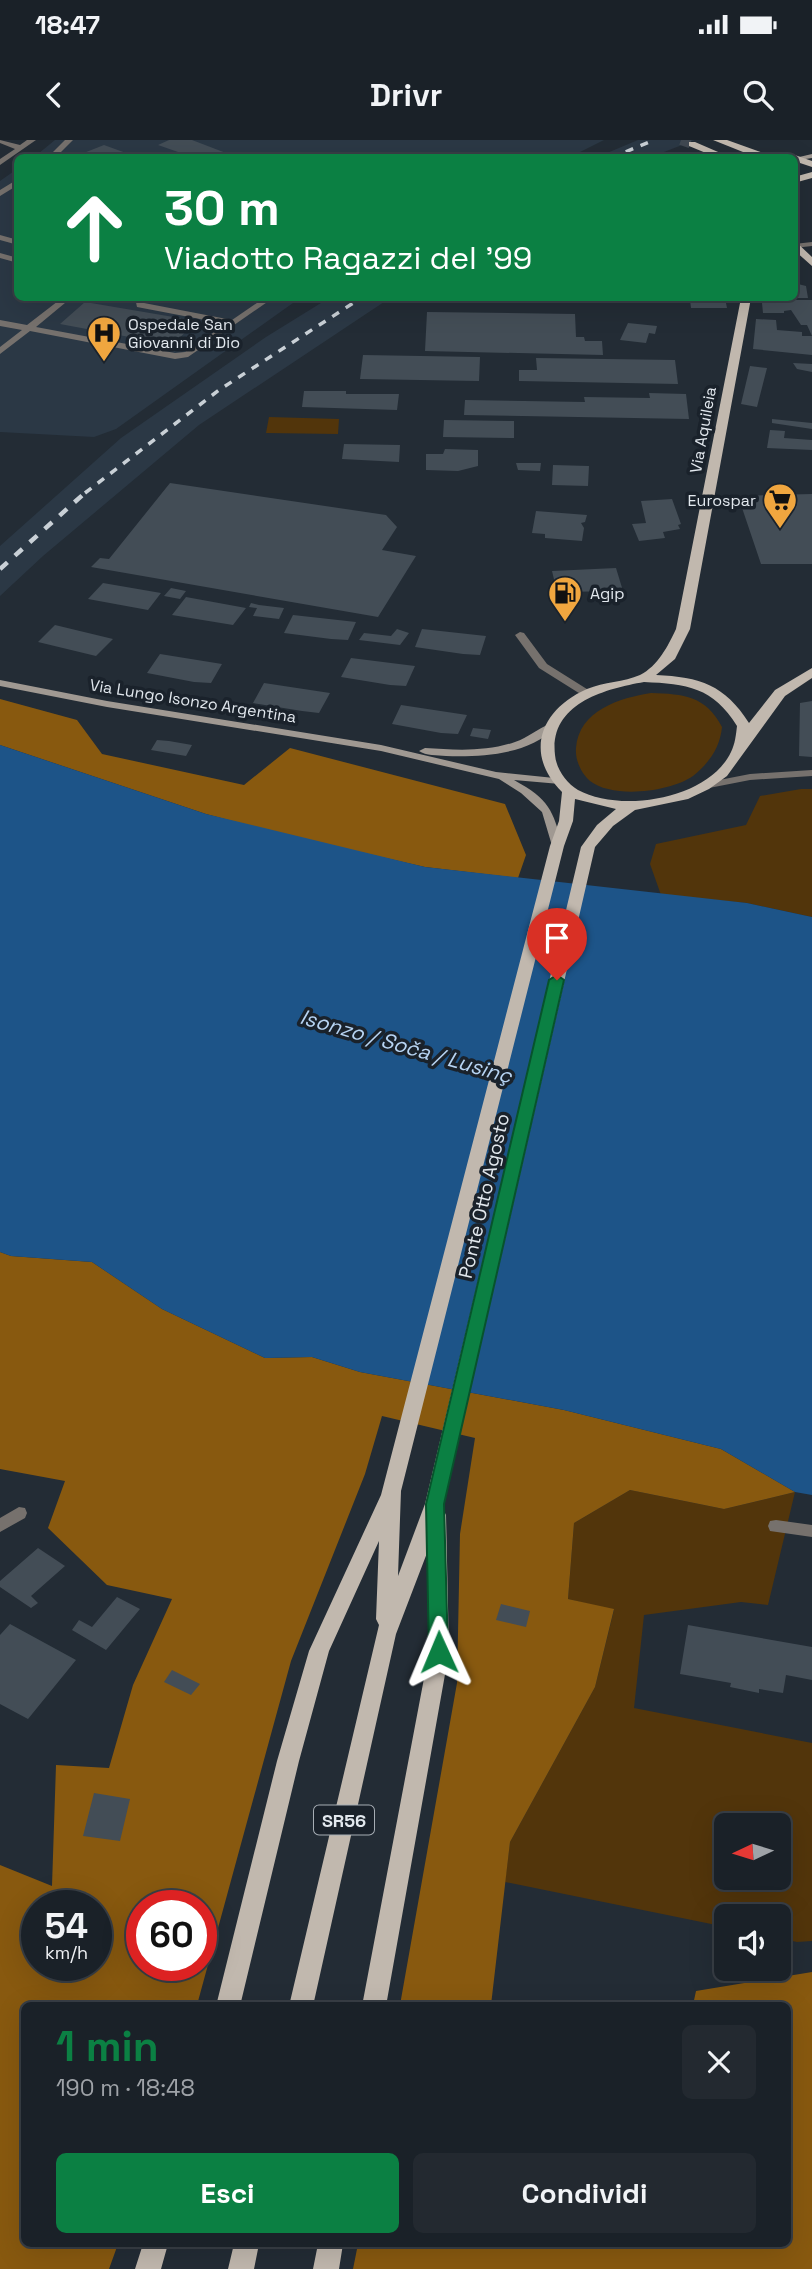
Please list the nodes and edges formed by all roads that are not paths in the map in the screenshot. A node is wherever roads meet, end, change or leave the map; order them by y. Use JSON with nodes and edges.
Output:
{"nodes":[{"id":1,"x":32,"y":140,"type":"edge"},
{"id":2,"x":69,"y":140,"type":"edge"},
{"id":3,"x":718,"y":140,"type":"edge"},
{"id":4,"x":0,"y":141,"type":"edge"},
{"id":5,"x":692,"y":144,"type":"dead end"},
{"id":6,"x":21,"y":148,"type":"junction"},
{"id":7,"x":54,"y":154,"type":"edge"},
{"id":8,"x":718,"y":154,"type":"edge"},
{"id":9,"x":757,"y":154,"type":"edge"},
{"id":10,"x":812,"y":156,"type":"edge"},
{"id":11,"x":799,"y":158,"type":"joint"},
{"id":12,"x":0,"y":163,"type":"edge"},
{"id":13,"x":812,"y":164,"type":"edge"},
{"id":14,"x":798,"y":247,"type":"edge"},
{"id":15,"x":812,"y":263,"type":"edge"},
{"id":16,"x":63,"y":301,"type":"edge"},
{"id":17,"x":139,"y":301,"type":"edge"},
{"id":18,"x":265,"y":301,"type":"edge"},
{"id":19,"x":745,"y":301,"type":"edge"},
{"id":20,"x":0,"y":323,"type":"edge"},
{"id":21,"x":234,"y":323,"type":"junction"},
{"id":22,"x":30,"y":329,"type":"junction"},
{"id":23,"x":0,"y":351,"type":"edge"},
{"id":24,"x":520,"y":635,"type":"dead end"},
{"id":25,"x":812,"y":673,"type":"edge"},
{"id":26,"x":644,"y":678,"type":"junction"},
{"id":27,"x":0,"y":683,"type":"edge"},
{"id":28,"x":586,"y":693,"type":"junction"},
{"id":29,"x":550,"y":727,"type":"junction"},
{"id":30,"x":742,"y":742,"type":"junction"},
{"id":31,"x":381,"y":748,"type":"junction"},
{"id":32,"x":812,"y":773,"type":"edge"},
{"id":33,"x":496,"y":775,"type":"junction"},
{"id":34,"x":709,"y":785,"type":"junction"},
{"id":35,"x":565,"y":786,"type":"junction"},
{"id":36,"x":635,"y":804,"type":"junction"},
{"id":37,"x":557,"y":846,"type":"junction"},
{"id":38,"x":391,"y":1491,"type":"junction"},
{"id":39,"x":435,"y":1504,"type":"junction"},
{"id":40,"x":19,"y":1513,"type":"dead end"},
{"id":41,"x":0,"y":1526,"type":"edge"},
{"id":42,"x":776,"y":1527,"type":"dead end"},
{"id":43,"x":812,"y":1531,"type":"edge"},
{"id":44,"x":386,"y":1634,"type":"junction"},
{"id":45,"x":229,"y":2002,"type":"edge"},
{"id":46,"x":302,"y":2002,"type":"edge"},
{"id":47,"x":375,"y":2002,"type":"edge"},
{"id":48,"x":155,"y":2247,"type":"edge"},
{"id":49,"x":246,"y":2247,"type":"edge"},
{"id":50,"x":330,"y":2247,"type":"edge"},
{"id":51,"x":148,"y":2269,"type":"edge"},
{"id":52,"x":242,"y":2269,"type":"edge"},
{"id":53,"x":326,"y":2269,"type":"edge"}],
"edges":[{"from":1,"to":6,"type":"street"},
{"from":2,"to":7,"type":"street"},
{"from":3,"to":9,"type":"main road"},
{"from":4,"to":6,"type":"street"},
{"from":5,"to":8,"type":"main road"},
{"from":6,"to":12,"type":"street"},
{"from":10,"to":11,"type":"main road"},
{"from":11,"to":13,"type":"main road"},
{"from":14,"to":15,"type":"main road"},
{"from":16,"to":22,"type":"street"},
{"from":17,"to":21,"type":"street"},
{"from":18,"to":21,"type":"street"},
{"from":19,"to":26,"type":"main road","name":"Via Aquileia"},
{"from":20,"to":22,"type":"street"},
{"from":21,"to":22,"type":"street"},
{"from":22,"to":23,"type":"street"},
{"from":24,"to":28,"type":"street"},
{"from":25,"to":30,"type":"main road"},
{"from":26,"to":28,"type":"main road"},
{"from":26,"to":30,"type":"main road"},
{"from":27,"to":31,"type":"main road","name":"Via Lungo Isonzo Argentina"},
{"from":28,"to":29,"type":"main road"},
{"from":29,"to":31,"type":"main road","name":"Via Lungo Isonzo Argentina"},
{"from":29,"to":35,"type":"main road"},
{"from":30,"to":34,"type":"main road"},
{"from":31,"to":33,"type":"main road","name":"Via Lungo Isonzo Argentina"},
{"from":32,"to":34,"type":"street"},
{"from":33,"to":35,"type":"main road","name":"Via Lungo Isonzo Argentina"},
{"from":33,"to":37,"type":"main road"},
{"from":34,"to":36,"type":"main road"},
{"from":35,"to":36,"type":"main road"},
{"from":35,"to":37,"type":"main road","number":"SR56"},
{"from":36,"to":39,"type":"main road","name":"Ponte Otto Agosto","number":"SR56"},
{"from":37,"to":38,"type":"main road","name":"Ponte Otto Agosto","number":"SR56"},
{"from":38,"to":44,"type":"main road","number":"SR56"},
{"from":38,"to":45,"type":"main road"},
{"from":39,"to":44,"type":"main road","number":"SR56"},
{"from":39,"to":47,"type":"main road"},
{"from":40,"to":41,"type":"street"},
{"from":42,"to":43,"type":"street"},
{"from":44,"to":46,"type":"main road","number":"SR56"},
{"from":48,"to":51,"type":"main road"},
{"from":49,"to":52,"type":"main road"},
{"from":50,"to":53,"type":"main road"}]}
